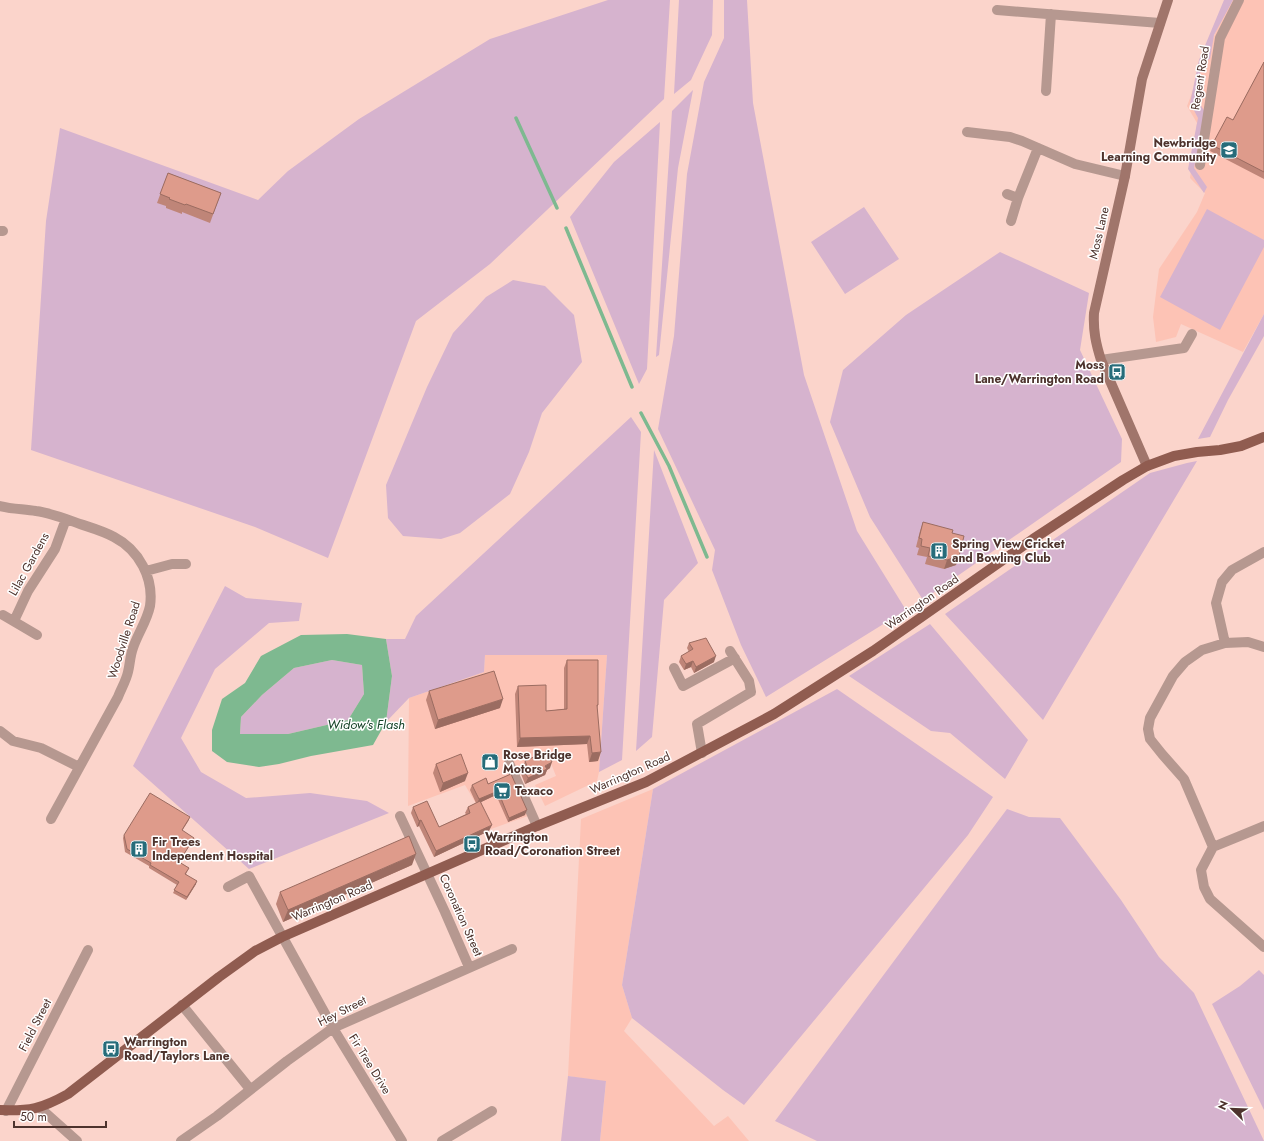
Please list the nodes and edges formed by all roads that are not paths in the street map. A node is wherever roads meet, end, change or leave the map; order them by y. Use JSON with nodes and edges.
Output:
{"nodes":[{"id":1,"x":1168,"y":0,"type":"edge"},
{"id":2,"x":1240,"y":0,"type":"edge"},
{"id":3,"x":997,"y":10,"type":"dead end"},
{"id":4,"x":1051,"y":14,"type":"junction"},
{"id":5,"x":1160,"y":23,"type":"junction"},
{"id":6,"x":1046,"y":91,"type":"dead end"},
{"id":7,"x":967,"y":132,"type":"dead end"},
{"id":8,"x":1038,"y":148,"type":"junction"},
{"id":9,"x":1200,"y":165,"type":"dead end"},
{"id":10,"x":1125,"y":176,"type":"junction"},
{"id":11,"x":1007,"y":194,"type":"dead end"},
{"id":12,"x":1018,"y":198,"type":"junction"},
{"id":13,"x":1011,"y":220,"type":"dead end"},
{"id":14,"x":1192,"y":334,"type":"dead end"},
{"id":15,"x":1101,"y":360,"type":"junction"},
{"id":16,"x":1264,"y":437,"type":"edge"},
{"id":17,"x":1147,"y":466,"type":"junction"},
{"id":18,"x":0,"y":506,"type":"edge"},
{"id":19,"x":66,"y":519,"type":"junction"},
{"id":20,"x":1264,"y":552,"type":"edge"},
{"id":21,"x":186,"y":564,"type":"dead end"},
{"id":22,"x":146,"y":571,"type":"junction"},
{"id":23,"x":3,"y":615,"type":"dead end"},
{"id":24,"x":14,"y":621,"type":"junction"},
{"id":25,"x":38,"y":635,"type":"dead end"},
{"id":26,"x":1225,"y":643,"type":"junction"},
{"id":27,"x":1264,"y":647,"type":"edge"},
{"id":28,"x":674,"y":668,"type":"dead end"},
{"id":29,"x":0,"y":731,"type":"edge"},
{"id":30,"x":702,"y":753,"type":"junction"},
{"id":31,"x":509,"y":763,"type":"dead end"},
{"id":32,"x":79,"y":767,"type":"junction"},
{"id":33,"x":400,"y":816,"type":"dead end"},
{"id":34,"x":51,"y":819,"type":"dead end"},
{"id":35,"x":537,"y":826,"type":"junction"},
{"id":36,"x":1264,"y":826,"type":"edge"},
{"id":37,"x":1213,"y":847,"type":"junction"},
{"id":38,"x":428,"y":874,"type":"junction"},
{"id":39,"x":228,"y":887,"type":"dead end"},
{"id":40,"x":282,"y":937,"type":"junction"},
{"id":41,"x":1264,"y":948,"type":"edge"},
{"id":42,"x":512,"y":949,"type":"dead end"},
{"id":43,"x":88,"y":950,"type":"dead end"},
{"id":44,"x":469,"y":968,"type":"junction"},
{"id":45,"x":182,"y":1006,"type":"junction"},
{"id":46,"x":333,"y":1028,"type":"junction"},
{"id":47,"x":250,"y":1089,"type":"junction"},
{"id":48,"x":40,"y":1108,"type":"junction"},
{"id":49,"x":3,"y":1110,"type":"edge"},
{"id":50,"x":492,"y":1111,"type":"dead end"},
{"id":51,"x":77,"y":1141,"type":"edge"},
{"id":52,"x":181,"y":1141,"type":"edge"},
{"id":53,"x":402,"y":1141,"type":"edge"},
{"id":54,"x":442,"y":1141,"type":"edge"}],
"edges":[{"from":1,"to":5,"type":"street","name":"Moss Lane"},
{"from":2,"to":9,"type":"street","name":"Regent Road"},
{"from":3,"to":4,"type":"street"},
{"from":4,"to":5,"type":"street"},
{"from":4,"to":6,"type":"street"},
{"from":5,"to":10,"type":"street","name":"Moss Lane"},
{"from":7,"to":8,"type":"street"},
{"from":8,"to":10,"type":"street"},
{"from":8,"to":12,"type":"street"},
{"from":10,"to":15,"type":"street","name":"Moss Lane"},
{"from":11,"to":12,"type":"street"},
{"from":12,"to":13,"type":"street"},
{"from":14,"to":15,"type":"street"},
{"from":15,"to":17,"type":"street","name":"Moss Lane"},
{"from":16,"to":17,"type":"main road","name":"Warrington Road"},
{"from":17,"to":30,"type":"main road","name":"Warrington Road"},
{"from":18,"to":19,"type":"street","name":"Woodville Road"},
{"from":19,"to":22,"type":"street","name":"Woodville Road"},
{"from":19,"to":24,"type":"street","name":"Lilac Gardens"},
{"from":20,"to":26,"type":"street"},
{"from":21,"to":22,"type":"street"},
{"from":22,"to":32,"type":"street","name":"Woodville Road"},
{"from":23,"to":24,"type":"street"},
{"from":24,"to":25,"type":"street"},
{"from":26,"to":27,"type":"street"},
{"from":26,"to":37,"type":"street"},
{"from":28,"to":30,"type":"street"},
{"from":29,"to":32,"type":"street"},
{"from":30,"to":35,"type":"main road","name":"Warrington Road"},
{"from":31,"to":35,"type":"street"},
{"from":32,"to":34,"type":"street","name":"Woodville Road"},
{"from":33,"to":38,"type":"street","name":"Coronation Street"},
{"from":35,"to":38,"type":"main road","name":"Warrington Road"},
{"from":36,"to":37,"type":"street"},
{"from":37,"to":41,"type":"street"},
{"from":38,"to":40,"type":"main road","name":"Warrington Road"},
{"from":38,"to":44,"type":"street","name":"Coronation Street"},
{"from":39,"to":40,"type":"street","name":"Fir Tree Drive"},
{"from":40,"to":45,"type":"main road","name":"Warrington Road"},
{"from":40,"to":46,"type":"street","name":"Fir Tree Drive"},
{"from":42,"to":44,"type":"street","name":"Hey Street"},
{"from":43,"to":49,"type":"street","name":"Field Street"},
{"from":44,"to":46,"type":"street","name":"Hey Street"},
{"from":45,"to":47,"type":"street"},
{"from":45,"to":48,"type":"main road","name":"Warrington Road"},
{"from":46,"to":47,"type":"street","name":"Hey Street"},
{"from":46,"to":53,"type":"street","name":"Fir Tree Drive"},
{"from":47,"to":52,"type":"street","name":"Hey Street"},
{"from":48,"to":49,"type":"main road","name":"Warrington Road"},
{"from":48,"to":51,"type":"street"},
{"from":50,"to":54,"type":"street"}]}
